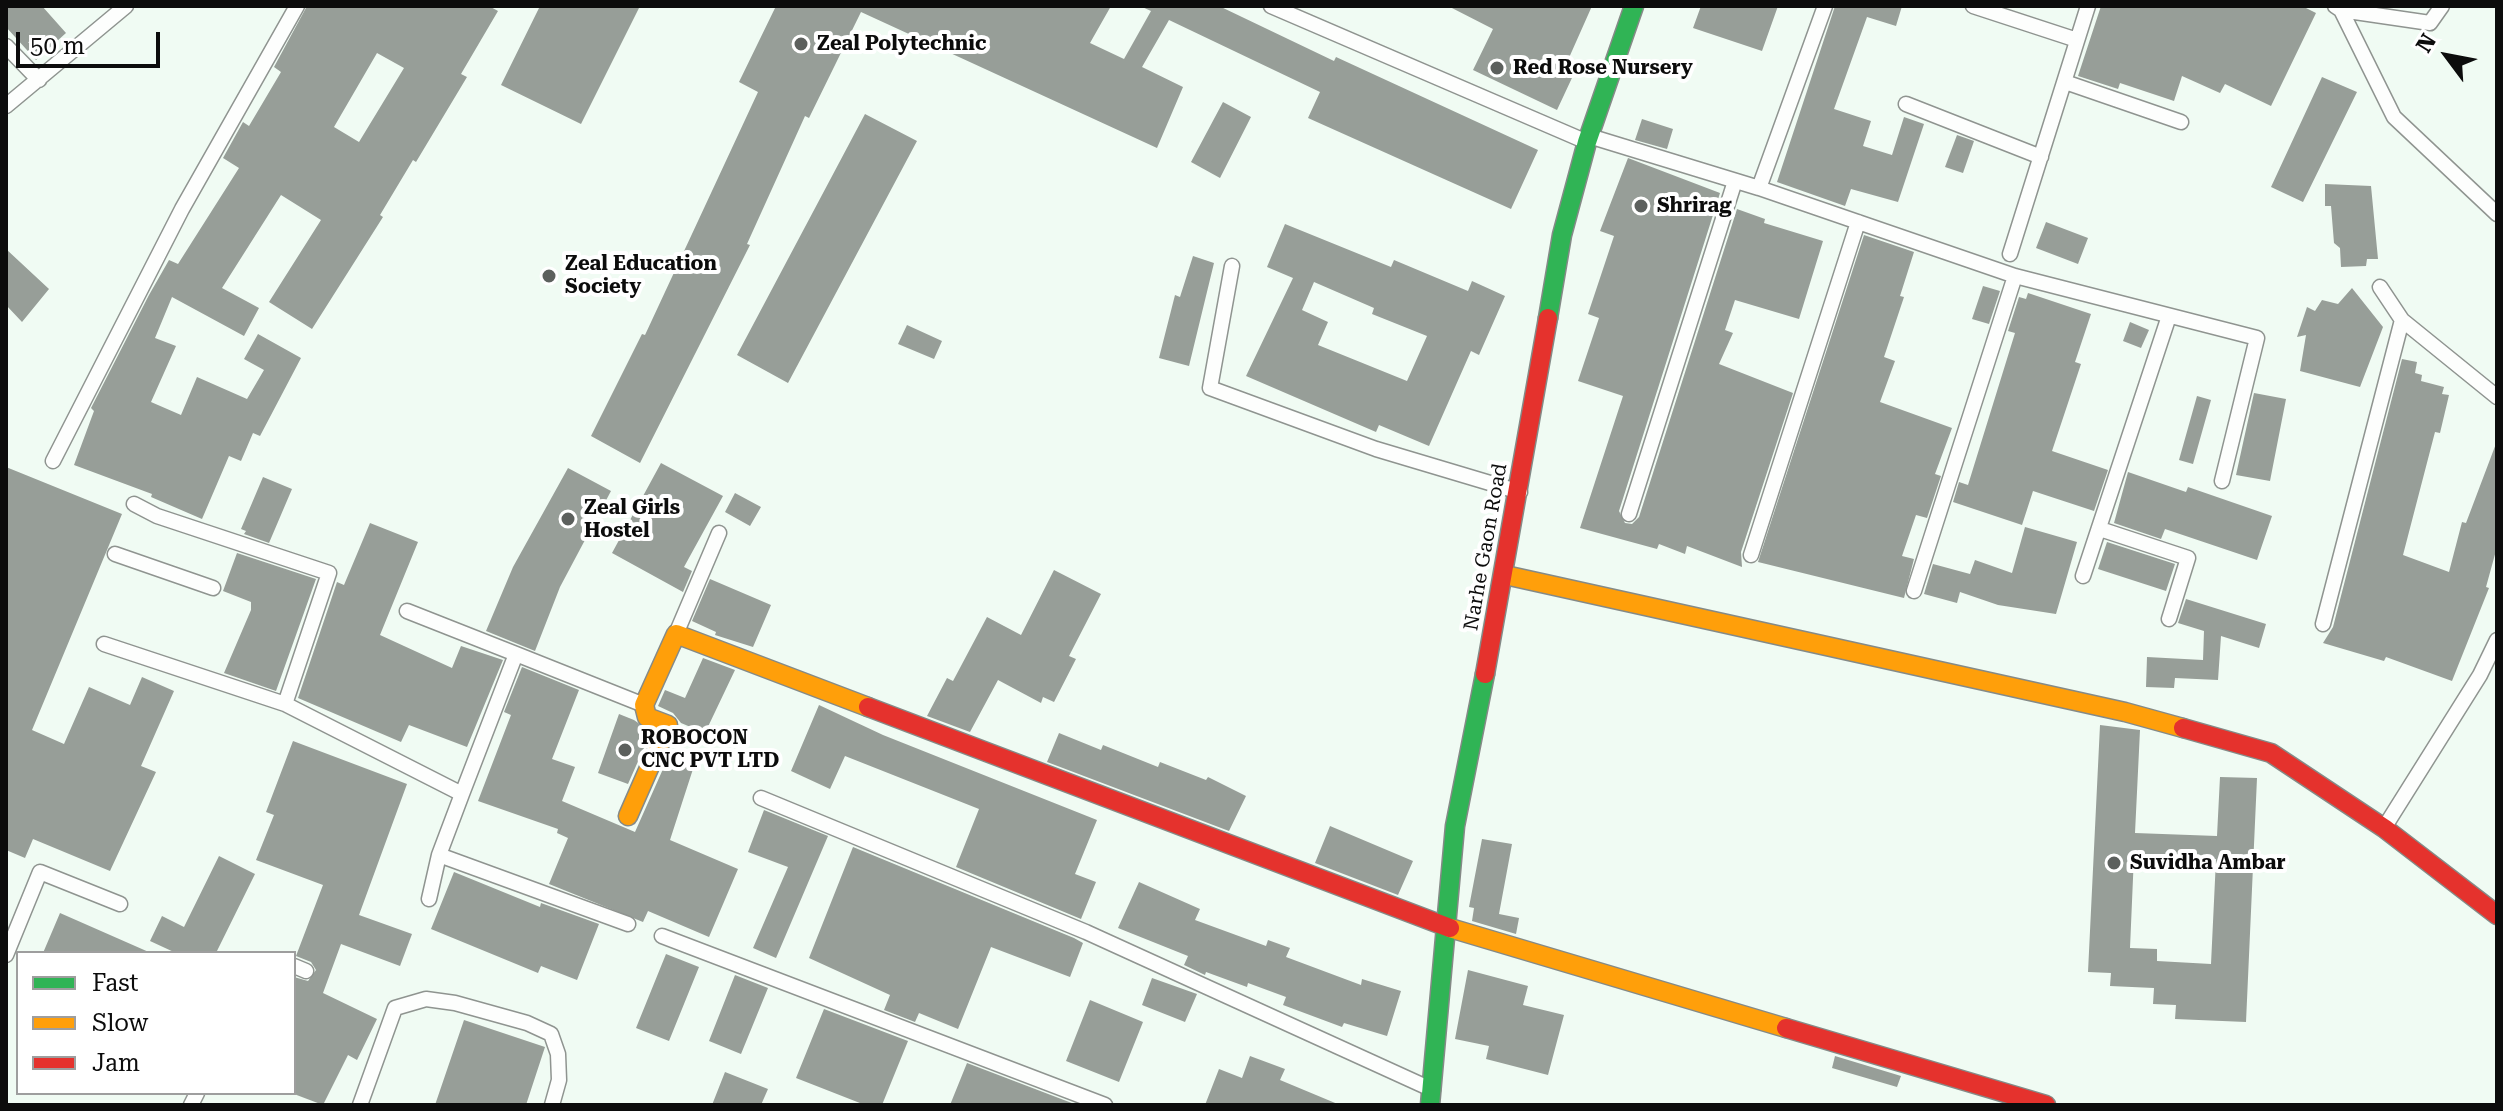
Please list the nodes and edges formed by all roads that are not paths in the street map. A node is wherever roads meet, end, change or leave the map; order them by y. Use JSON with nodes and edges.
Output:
{"nodes":[{"id":1,"x":126,"y":6,"type":"edge"},
{"id":2,"x":297,"y":6,"type":"edge"},
{"id":3,"x":1271,"y":6,"type":"edge"},
{"id":4,"x":1634,"y":6,"type":"edge"},
{"id":5,"x":1825,"y":6,"type":"edge"},
{"id":6,"x":1973,"y":6,"type":"edge"},
{"id":7,"x":2088,"y":6,"type":"edge"},
{"id":8,"x":2442,"y":6,"type":"edge"},
{"id":9,"x":2338,"y":8,"type":"edge"},
{"id":10,"x":2077,"y":40,"type":"junction"},
{"id":11,"x":6,"y":46,"type":"edge"},
{"id":12,"x":39,"y":80,"type":"junction"},
{"id":13,"x":2065,"y":82,"type":"junction"},
{"id":14,"x":1906,"y":104,"type":"dead end"},
{"id":15,"x":6,"y":106,"type":"edge"},
{"id":16,"x":2181,"y":122,"type":"dead end"},
{"id":17,"x":1588,"y":139,"type":"junction"},
{"id":18,"x":2041,"y":157,"type":"junction"},
{"id":19,"x":1735,"y":181,"type":"junction"},
{"id":20,"x":1759,"y":188,"type":"junction"},
{"id":21,"x":2497,"y":214,"type":"edge"},
{"id":22,"x":1858,"y":222,"type":"junction"},
{"id":23,"x":2010,"y":254,"type":"dead end"},
{"id":24,"x":1232,"y":266,"type":"dead end"},
{"id":25,"x":2015,"y":276,"type":"junction"},
{"id":26,"x":2380,"y":287,"type":"dead end"},
{"id":27,"x":2169,"y":316,"type":"junction"},
{"id":28,"x":2402,"y":320,"type":"junction"},
{"id":29,"x":2497,"y":397,"type":"edge"},
{"id":30,"x":53,"y":461,"type":"dead end"},
{"id":31,"x":2222,"y":481,"type":"dead end"},
{"id":32,"x":1520,"y":492,"type":"junction"},
{"id":33,"x":134,"y":504,"type":"dead end"},
{"id":34,"x":1629,"y":514,"type":"dead end"},
{"id":35,"x":2100,"y":529,"type":"junction"},
{"id":36,"x":719,"y":533,"type":"dead end"},
{"id":37,"x":115,"y":554,"type":"dead end"},
{"id":38,"x":1751,"y":555,"type":"dead end"},
{"id":39,"x":1505,"y":575,"type":"junction"},
{"id":40,"x":2083,"y":576,"type":"dead end"},
{"id":41,"x":213,"y":588,"type":"dead end"},
{"id":42,"x":1914,"y":591,"type":"dead end"},
{"id":43,"x":407,"y":611,"type":"dead end"},
{"id":44,"x":2169,"y":619,"type":"dead end"},
{"id":45,"x":2323,"y":624,"type":"dead end"},
{"id":46,"x":676,"y":634,"type":"junction"},
{"id":47,"x":2497,"y":640,"type":"edge"},
{"id":48,"x":104,"y":644,"type":"dead end"},
{"id":49,"x":516,"y":654,"type":"junction"},
{"id":50,"x":285,"y":704,"type":"junction"},
{"id":51,"x":644,"y":705,"type":"junction"},
{"id":52,"x":462,"y":794,"type":"junction"},
{"id":53,"x":761,"y":798,"type":"dead end"},
{"id":54,"x":628,"y":816,"type":"dead end"},
{"id":55,"x":2384,"y":828,"type":"junction"},
{"id":56,"x":439,"y":855,"type":"junction"},
{"id":57,"x":429,"y":899,"type":"dead end"},
{"id":58,"x":120,"y":904,"type":"dead end"},
{"id":59,"x":2497,"y":915,"type":"edge"},
{"id":60,"x":628,"y":924,"type":"dead end"},
{"id":61,"x":1445,"y":927,"type":"junction"},
{"id":62,"x":662,"y":936,"type":"dead end"},
{"id":63,"x":6,"y":955,"type":"edge"},
{"id":64,"x":1432,"y":1098,"type":"edge"},
{"id":65,"x":360,"y":1105,"type":"edge"},
{"id":66,"x":552,"y":1105,"type":"edge"},
{"id":67,"x":1105,"y":1105,"type":"edge"},
{"id":68,"x":2046,"y":1105,"type":"edge"}],
"edges":[{"from":1,"to":12,"type":"street"},
{"from":2,"to":30,"type":"street"},
{"from":3,"to":17,"type":"street"},
{"from":4,"to":17,"type":"street","name":"Narhe Gaon Road"},
{"from":5,"to":20,"type":"street"},
{"from":6,"to":10,"type":"street"},
{"from":7,"to":10,"type":"street"},
{"from":8,"to":9,"type":"street"},
{"from":9,"to":21,"type":"street"},
{"from":10,"to":13,"type":"street"},
{"from":11,"to":12,"type":"street"},
{"from":12,"to":15,"type":"street"},
{"from":13,"to":16,"type":"street"},
{"from":13,"to":18,"type":"street"},
{"from":14,"to":18,"type":"street"},
{"from":17,"to":19,"type":"street"},
{"from":17,"to":32,"type":"street","name":"Narhe Gaon Road"},
{"from":18,"to":23,"type":"street"},
{"from":19,"to":20,"type":"street"},
{"from":19,"to":34,"type":"street"},
{"from":20,"to":22,"type":"street"},
{"from":22,"to":25,"type":"street"},
{"from":22,"to":38,"type":"street"},
{"from":24,"to":32,"type":"street"},
{"from":25,"to":27,"type":"street"},
{"from":25,"to":42,"type":"street"},
{"from":26,"to":28,"type":"street"},
{"from":27,"to":31,"type":"street"},
{"from":27,"to":35,"type":"street"},
{"from":28,"to":29,"type":"street"},
{"from":28,"to":45,"type":"street"},
{"from":32,"to":39,"type":"street","name":"Narhe Gaon Road"},
{"from":33,"to":50,"type":"street"},
{"from":35,"to":40,"type":"street"},
{"from":35,"to":44,"type":"street"},
{"from":36,"to":46,"type":"street"},
{"from":37,"to":41,"type":"street"},
{"from":39,"to":55,"type":"street"},
{"from":39,"to":61,"type":"street","name":"Narhe Gaon Road"},
{"from":43,"to":49,"type":"street"},
{"from":46,"to":51,"type":"street"},
{"from":46,"to":61,"type":"street"},
{"from":47,"to":55,"type":"street"},
{"from":48,"to":50,"type":"street"},
{"from":49,"to":51,"type":"street"},
{"from":49,"to":52,"type":"street"},
{"from":50,"to":52,"type":"street"},
{"from":51,"to":54,"type":"street"},
{"from":52,"to":56,"type":"street"},
{"from":53,"to":64,"type":"street"},
{"from":55,"to":59,"type":"street"},
{"from":56,"to":57,"type":"street"},
{"from":56,"to":60,"type":"street"},
{"from":58,"to":63,"type":"street"},
{"from":61,"to":64,"type":"street","name":"Narhe Gaon Road"},
{"from":61,"to":68,"type":"street"},
{"from":62,"to":67,"type":"street"},
{"from":65,"to":66,"type":"street"}]}
